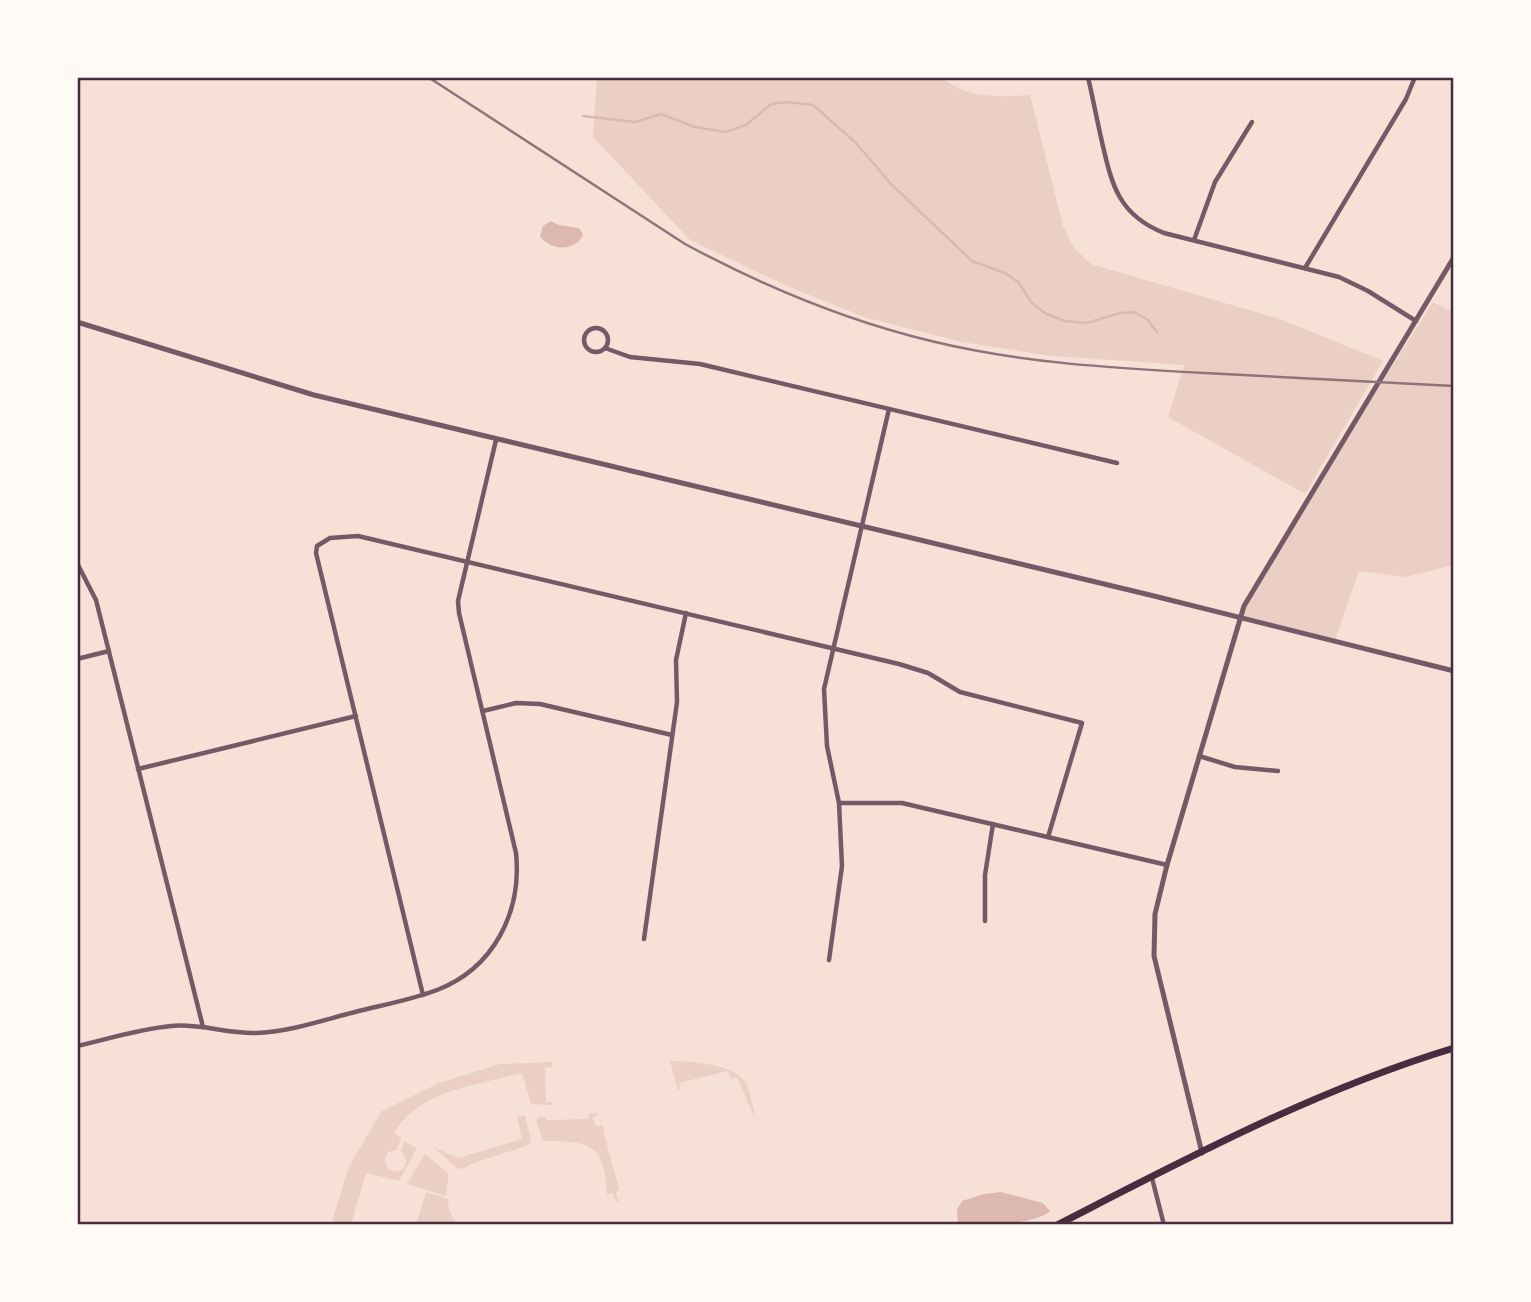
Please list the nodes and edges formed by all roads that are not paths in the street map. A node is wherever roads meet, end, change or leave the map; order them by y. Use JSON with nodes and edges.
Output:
{"nodes":[{"id":1,"x":1088,"y":77,"type":"edge"},
{"id":2,"x":1415,"y":77,"type":"edge"},
{"id":3,"x":1252,"y":122,"type":"dead end"},
{"id":4,"x":1194,"y":240,"type":"junction"},
{"id":5,"x":1454,"y":257,"type":"edge"},
{"id":6,"x":1305,"y":268,"type":"junction"},
{"id":7,"x":1416,"y":321,"type":"junction"},
{"id":8,"x":77,"y":322,"type":"edge"},
{"id":9,"x":605,"y":348,"type":"junction"},
{"id":10,"x":889,"y":408,"type":"junction"},
{"id":11,"x":496,"y":440,"type":"junction"},
{"id":12,"x":1117,"y":463,"type":"dead end"},
{"id":13,"x":861,"y":527,"type":"junction"},
{"id":14,"x":467,"y":561,"type":"junction"},
{"id":15,"x":77,"y":563,"type":"edge"},
{"id":16,"x":686,"y":613,"type":"junction"},
{"id":17,"x":1239,"y":618,"type":"junction"},
{"id":18,"x":833,"y":648,"type":"junction"},
{"id":19,"x":108,"y":651,"type":"junction"},
{"id":20,"x":77,"y":659,"type":"edge"},
{"id":21,"x":1454,"y":671,"type":"edge"},
{"id":22,"x":482,"y":711,"type":"junction"},
{"id":23,"x":356,"y":716,"type":"junction"},
{"id":24,"x":672,"y":735,"type":"junction"},
{"id":25,"x":1199,"y":756,"type":"junction"},
{"id":26,"x":138,"y":769,"type":"junction"},
{"id":27,"x":1278,"y":771,"type":"dead end"},
{"id":28,"x":839,"y":803,"type":"junction"},
{"id":29,"x":993,"y":824,"type":"junction"},
{"id":30,"x":1048,"y":837,"type":"junction"},
{"id":31,"x":1167,"y":865,"type":"junction"},
{"id":32,"x":985,"y":921,"type":"dead end"},
{"id":33,"x":644,"y":939,"type":"dead end"},
{"id":34,"x":829,"y":960,"type":"dead end"},
{"id":35,"x":423,"y":995,"type":"junction"},
{"id":36,"x":203,"y":1027,"type":"junction"},
{"id":37,"x":77,"y":1046,"type":"edge"},
{"id":38,"x":1454,"y":1048,"type":"edge"},
{"id":39,"x":1202,"y":1153,"type":"junction"},
{"id":40,"x":1152,"y":1178,"type":"junction"},
{"id":41,"x":1057,"y":1225,"type":"edge"},
{"id":42,"x":1164,"y":1225,"type":"edge"}],
"edges":[{"from":1,"to":4,"type":"street"},
{"from":2,"to":6,"type":"street"},
{"from":3,"to":4,"type":"street"},
{"from":4,"to":6,"type":"street"},
{"from":5,"to":7,"type":"street"},
{"from":6,"to":7,"type":"street"},
{"from":7,"to":17,"type":"street"},
{"from":8,"to":11,"type":"street"},
{"from":9,"to":9,"type":"street"},
{"from":9,"to":10,"type":"street"},
{"from":10,"to":12,"type":"street"},
{"from":10,"to":13,"type":"street"},
{"from":11,"to":13,"type":"street"},
{"from":11,"to":14,"type":"street"},
{"from":13,"to":17,"type":"street"},
{"from":13,"to":18,"type":"street"},
{"from":14,"to":16,"type":"street"},
{"from":14,"to":22,"type":"street"},
{"from":14,"to":23,"type":"street"},
{"from":15,"to":19,"type":"street"},
{"from":16,"to":18,"type":"street"},
{"from":16,"to":24,"type":"street"},
{"from":17,"to":21,"type":"street"},
{"from":17,"to":25,"type":"street"},
{"from":18,"to":28,"type":"street"},
{"from":18,"to":30,"type":"street"},
{"from":19,"to":20,"type":"street"},
{"from":19,"to":26,"type":"street"},
{"from":22,"to":24,"type":"street"},
{"from":22,"to":35,"type":"street"},
{"from":23,"to":26,"type":"street"},
{"from":23,"to":35,"type":"street"},
{"from":24,"to":33,"type":"street"},
{"from":25,"to":27,"type":"street"},
{"from":25,"to":31,"type":"street"},
{"from":26,"to":36,"type":"street"},
{"from":28,"to":29,"type":"street"},
{"from":28,"to":34,"type":"street"},
{"from":29,"to":30,"type":"street"},
{"from":29,"to":32,"type":"street"},
{"from":30,"to":31,"type":"street"},
{"from":31,"to":39,"type":"street"},
{"from":35,"to":36,"type":"street"},
{"from":36,"to":37,"type":"street"},
{"from":38,"to":39,"type":"highway"},
{"from":39,"to":40,"type":"highway"},
{"from":40,"to":41,"type":"highway"},
{"from":40,"to":42,"type":"street"}]}
